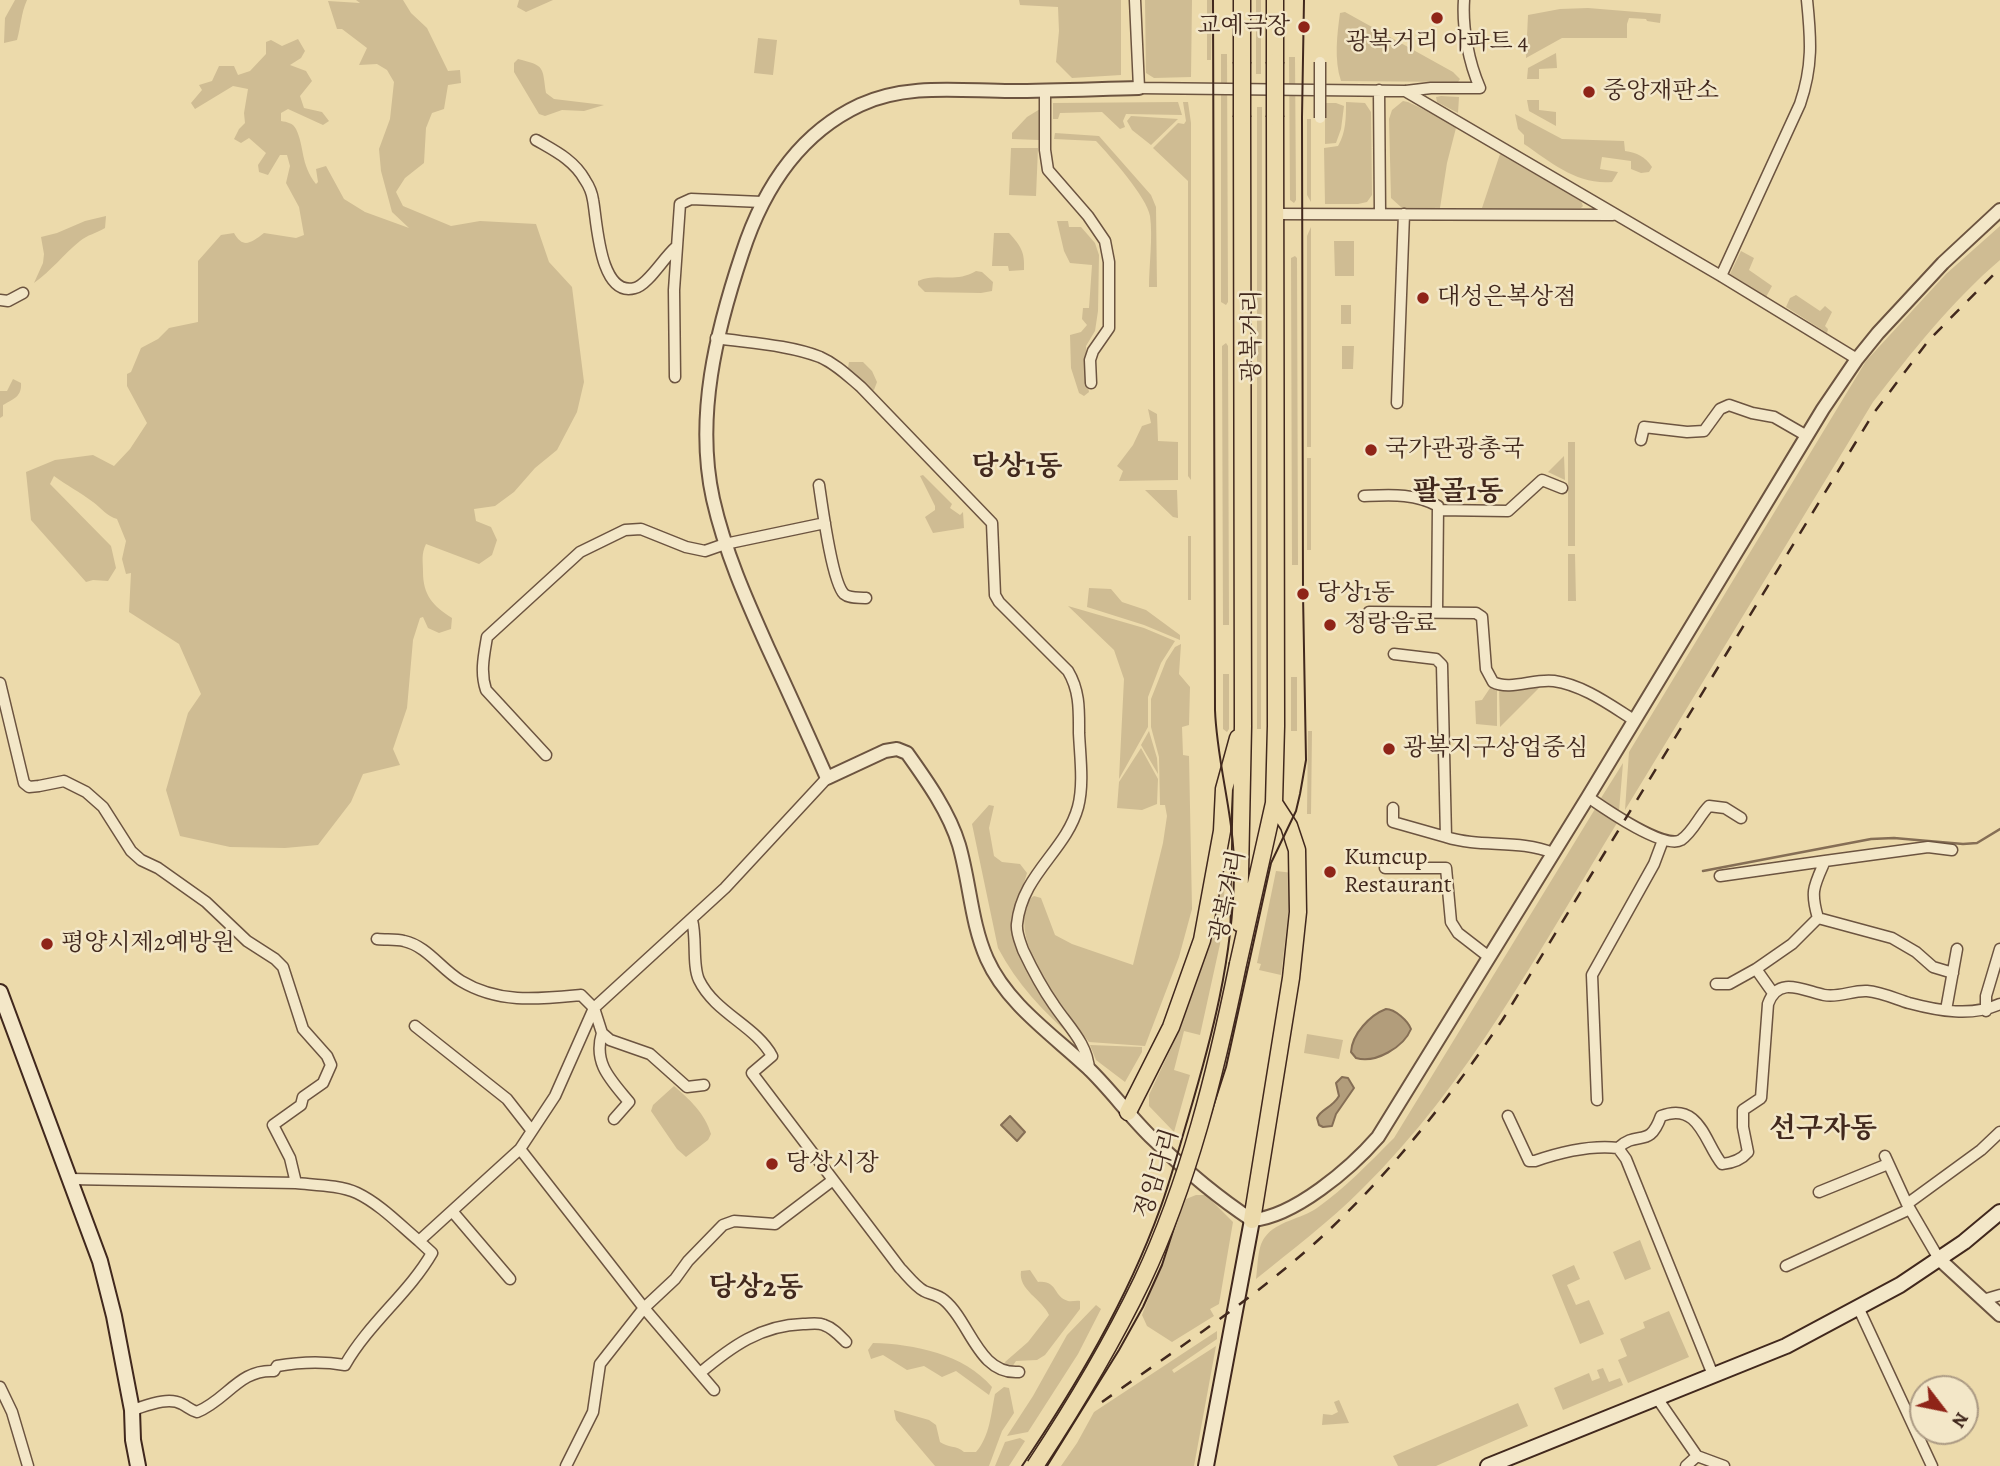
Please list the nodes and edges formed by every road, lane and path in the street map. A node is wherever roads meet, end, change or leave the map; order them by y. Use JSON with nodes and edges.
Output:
{"nodes":[{"id":1,"x":1135,"y":0,"type":"edge"},
{"id":2,"x":1242,"y":0,"type":"edge"},
{"id":3,"x":1275,"y":0,"type":"edge"},
{"id":4,"x":1464,"y":0,"type":"edge"},
{"id":5,"x":1807,"y":0,"type":"edge"},
{"id":6,"x":1320,"y":62,"type":"dead end"},
{"id":7,"x":1139,"y":88,"type":"junction"},
{"id":8,"x":1379,"y":90,"type":"junction"},
{"id":9,"x":1045,"y":91,"type":"junction"},
{"id":10,"x":1405,"y":91,"type":"junction"},
{"id":11,"x":1320,"y":117,"type":"dead end"},
{"id":12,"x":536,"y":140,"type":"dead end"},
{"id":13,"x":762,"y":202,"type":"junction"},
{"id":14,"x":2000,"y":210,"type":"edge"},
{"id":15,"x":1381,"y":213,"type":"junction"},
{"id":16,"x":1275,"y":214,"type":"junction"},
{"id":17,"x":1404,"y":214,"type":"junction"},
{"id":18,"x":1617,"y":215,"type":"junction"},
{"id":19,"x":676,"y":247,"type":"junction"},
{"id":20,"x":1721,"y":275,"type":"junction"},
{"id":21,"x":23,"y":293,"type":"dead end"},
{"id":22,"x":0,"y":300,"type":"edge"},
{"id":23,"x":716,"y":338,"type":"junction"},
{"id":24,"x":1857,"y":359,"type":"junction"},
{"id":25,"x":675,"y":377,"type":"dead end"},
{"id":26,"x":1091,"y":383,"type":"dead end"},
{"id":27,"x":1397,"y":403,"type":"dead end"},
{"id":28,"x":1807,"y":436,"type":"junction"},
{"id":29,"x":1641,"y":440,"type":"dead end"},
{"id":30,"x":819,"y":485,"type":"dead end"},
{"id":31,"x":1562,"y":488,"type":"dead end"},
{"id":32,"x":1364,"y":496,"type":"dead end"},
{"id":33,"x":1438,"y":510,"type":"junction"},
{"id":34,"x":825,"y":523,"type":"junction"},
{"id":35,"x":725,"y":544,"type":"junction"},
{"id":36,"x":866,"y":597,"type":"dead end"},
{"id":37,"x":1369,"y":612,"type":"dead end"},
{"id":38,"x":1437,"y":612,"type":"junction"},
{"id":39,"x":1394,"y":654,"type":"dead end"},
{"id":40,"x":0,"y":683,"type":"edge"},
{"id":41,"x":1634,"y":720,"type":"junction"},
{"id":42,"x":1243,"y":726,"type":"junction"},
{"id":43,"x":545,"y":755,"type":"dead end"},
{"id":44,"x":827,"y":779,"type":"junction"},
{"id":45,"x":1588,"y":797,"type":"junction"},
{"id":46,"x":1274,"y":803,"type":"junction"},
{"id":47,"x":1393,"y":808,"type":"dead end"},
{"id":48,"x":1741,"y":818,"type":"dead end"},
{"id":49,"x":1446,"y":837,"type":"junction"},
{"id":50,"x":1663,"y":840,"type":"junction"},
{"id":51,"x":1952,"y":850,"type":"dead end"},
{"id":52,"x":1553,"y":853,"type":"junction"},
{"id":53,"x":1825,"y":861,"type":"junction"},
{"id":54,"x":1385,"y":868,"type":"dead end"},
{"id":55,"x":1720,"y":876,"type":"dead end"},
{"id":56,"x":1818,"y":918,"type":"junction"},
{"id":57,"x":692,"y":920,"type":"junction"},
{"id":58,"x":377,"y":939,"type":"dead end"},
{"id":59,"x":1957,"y":949,"type":"dead end"},
{"id":60,"x":2000,"y":949,"type":"edge"},
{"id":61,"x":1489,"y":957,"type":"junction"},
{"id":62,"x":1238,"y":964,"type":"junction"},
{"id":63,"x":1756,"y":969,"type":"junction"},
{"id":64,"x":1953,"y":973,"type":"junction"},
{"id":65,"x":1716,"y":984,"type":"dead end"},
{"id":66,"x":1773,"y":993,"type":"junction"},
{"id":67,"x":1,"y":999,"type":"edge"},
{"id":68,"x":2000,"y":1004,"type":"edge"},
{"id":69,"x":594,"y":1008,"type":"junction"},
{"id":70,"x":1946,"y":1010,"type":"junction"},
{"id":71,"x":1986,"y":1011,"type":"junction"},
{"id":72,"x":415,"y":1026,"type":"dead end"},
{"id":73,"x":602,"y":1033,"type":"junction"},
{"id":74,"x":1089,"y":1070,"type":"junction"},
{"id":75,"x":704,"y":1085,"type":"dead end"},
{"id":76,"x":1597,"y":1100,"type":"dead end"},
{"id":77,"x":1128,"y":1112,"type":"junction"},
{"id":78,"x":1508,"y":1116,"type":"dead end"},
{"id":79,"x":614,"y":1119,"type":"dead end"},
{"id":80,"x":532,"y":1131,"type":"junction"},
{"id":81,"x":2000,"y":1132,"type":"edge"},
{"id":82,"x":1618,"y":1148,"type":"junction"},
{"id":83,"x":520,"y":1149,"type":"junction"},
{"id":84,"x":70,"y":1179,"type":"junction"},
{"id":85,"x":833,"y":1180,"type":"junction"},
{"id":86,"x":296,"y":1183,"type":"junction"},
{"id":87,"x":1819,"y":1192,"type":"dead end"},
{"id":88,"x":1908,"y":1207,"type":"junction"},
{"id":89,"x":452,"y":1211,"type":"junction"},
{"id":90,"x":2000,"y":1212,"type":"edge"},
{"id":91,"x":1252,"y":1220,"type":"junction"},
{"id":92,"x":419,"y":1241,"type":"junction"},
{"id":93,"x":1939,"y":1259,"type":"junction"},
{"id":94,"x":1786,"y":1266,"type":"dead end"},
{"id":95,"x":510,"y":1279,"type":"dead end"},
{"id":96,"x":2000,"y":1295,"type":"edge"},
{"id":97,"x":1983,"y":1300,"type":"junction"},
{"id":98,"x":1857,"y":1307,"type":"junction"},
{"id":99,"x":644,"y":1308,"type":"junction"},
{"id":100,"x":2000,"y":1315,"type":"edge"},
{"id":101,"x":846,"y":1342,"type":"dead end"},
{"id":102,"x":1018,"y":1372,"type":"dead end"},
{"id":103,"x":700,"y":1373,"type":"junction"},
{"id":104,"x":1713,"y":1375,"type":"junction"},
{"id":105,"x":0,"y":1387,"type":"edge"},
{"id":106,"x":713,"y":1390,"type":"dead end"},
{"id":107,"x":1657,"y":1398,"type":"junction"},
{"id":108,"x":132,"y":1410,"type":"junction"},
{"id":109,"x":1697,"y":1456,"type":"junction"},
{"id":110,"x":1497,"y":1464,"type":"edge"},
{"id":111,"x":28,"y":1466,"type":"edge"},
{"id":112,"x":138,"y":1466,"type":"edge"},
{"id":113,"x":566,"y":1466,"type":"edge"},
{"id":114,"x":1035,"y":1466,"type":"edge"},
{"id":115,"x":1206,"y":1466,"type":"edge"},
{"id":116,"x":1686,"y":1466,"type":"edge"},
{"id":117,"x":1724,"y":1466,"type":"edge"},
{"id":118,"x":1932,"y":1466,"type":"edge"}],
"edges":[{"from":1,"to":7,"type":"street"},
{"from":2,"to":42,"type":"highway","name":"광복거리","bridge":true},
{"from":3,"to":16,"type":"highway","name":"광복거리","bridge":true},
{"from":4,"to":10,"type":"street"},
{"from":5,"to":20,"type":"street"},
{"from":6,"to":11,"type":"street","bridge":true},
{"from":7,"to":8,"type":"street"},
{"from":7,"to":9,"type":"street"},
{"from":8,"to":10,"type":"street"},
{"from":8,"to":15,"type":"street"},
{"from":9,"to":13,"type":"street"},
{"from":9,"to":26,"type":"street"},
{"from":10,"to":18,"type":"street"},
{"from":12,"to":19,"type":"street"},
{"from":13,"to":19,"type":"street"},
{"from":13,"to":23,"type":"street"},
{"from":14,"to":24,"type":"street"},
{"from":15,"to":16,"type":"street"},
{"from":15,"to":17,"type":"street"},
{"from":16,"to":46,"type":"highway","name":"광복거리"},
{"from":17,"to":18,"type":"street"},
{"from":17,"to":27,"type":"street"},
{"from":18,"to":20,"type":"street"},
{"from":19,"to":25,"type":"street"},
{"from":20,"to":24,"type":"street"},
{"from":21,"to":22,"type":"street"},
{"from":23,"to":35,"type":"street"},
{"from":23,"to":74,"type":"street"},
{"from":24,"to":28,"type":"street"},
{"from":28,"to":29,"type":"street"},
{"from":28,"to":41,"type":"street"},
{"from":30,"to":34,"type":"street"},
{"from":31,"to":33,"type":"street"},
{"from":32,"to":33,"type":"street"},
{"from":33,"to":38,"type":"street"},
{"from":34,"to":35,"type":"street"},
{"from":34,"to":36,"type":"street"},
{"from":35,"to":43,"type":"street"},
{"from":35,"to":44,"type":"street"},
{"from":37,"to":38,"type":"street"},
{"from":38,"to":41,"type":"street"},
{"from":39,"to":49,"type":"street"},
{"from":40,"to":86,"type":"street"},
{"from":41,"to":45,"type":"street"},
{"from":42,"to":62,"type":"highway","name":"광복거리"},
{"from":42,"to":77,"type":"highway"},
{"from":44,"to":57,"type":"street"},
{"from":44,"to":74,"type":"street"},
{"from":45,"to":50,"type":"street"},
{"from":45,"to":52,"type":"street"},
{"from":46,"to":62,"type":"highway","name":"광복거리"},
{"from":46,"to":91,"type":"highway"},
{"from":47,"to":49,"type":"street"},
{"from":48,"to":50,"type":"street"},
{"from":49,"to":52,"type":"street"},
{"from":50,"to":76,"type":"street"},
{"from":51,"to":53,"type":"street"},
{"from":52,"to":61,"type":"street"},
{"from":53,"to":55,"type":"street"},
{"from":53,"to":56,"type":"street"},
{"from":54,"to":61,"type":"street"},
{"from":56,"to":63,"type":"street"},
{"from":56,"to":64,"type":"street"},
{"from":57,"to":69,"type":"street"},
{"from":57,"to":85,"type":"street"},
{"from":58,"to":69,"type":"street"},
{"from":59,"to":64,"type":"street"},
{"from":60,"to":71,"type":"street"},
{"from":61,"to":91,"type":"street"},
{"from":62,"to":114,"type":"highway","name":"정임다리","bridge":true},
{"from":63,"to":65,"type":"street"},
{"from":63,"to":66,"type":"street"},
{"from":64,"to":70,"type":"street"},
{"from":66,"to":70,"type":"street"},
{"from":66,"to":82,"type":"street"},
{"from":67,"to":84,"type":"main road"},
{"from":68,"to":71,"type":"street"},
{"from":69,"to":73,"type":"street"},
{"from":69,"to":80,"type":"street"},
{"from":70,"to":71,"type":"street"},
{"from":72,"to":80,"type":"street"},
{"from":73,"to":75,"type":"street"},
{"from":73,"to":79,"type":"street"},
{"from":74,"to":77,"type":"street"},
{"from":77,"to":91,"type":"street"},
{"from":78,"to":82,"type":"street"},
{"from":80,"to":83,"type":"street"},
{"from":81,"to":88,"type":"street"},
{"from":82,"to":104,"type":"street"},
{"from":83,"to":89,"type":"street"},
{"from":83,"to":99,"type":"street"},
{"from":84,"to":86,"type":"street"},
{"from":84,"to":108,"type":"main road"},
{"from":85,"to":99,"type":"street"},
{"from":85,"to":102,"type":"street"},
{"from":86,"to":92,"type":"street"},
{"from":87,"to":88,"type":"street"},
{"from":88,"to":93,"type":"street"},
{"from":88,"to":94,"type":"street"},
{"from":89,"to":92,"type":"street"},
{"from":89,"to":95,"type":"street"},
{"from":90,"to":93,"type":"main road"},
{"from":91,"to":115,"type":"main road"},
{"from":92,"to":108,"type":"street"},
{"from":93,"to":97,"type":"street"},
{"from":93,"to":98,"type":"main road"},
{"from":96,"to":97,"type":"street"},
{"from":97,"to":100,"type":"street"},
{"from":98,"to":104,"type":"main road"},
{"from":98,"to":118,"type":"street"},
{"from":99,"to":103,"type":"street"},
{"from":99,"to":113,"type":"street"},
{"from":101,"to":103,"type":"street"},
{"from":103,"to":106,"type":"street"},
{"from":104,"to":107,"type":"main road"},
{"from":105,"to":111,"type":"street"},
{"from":107,"to":109,"type":"street"},
{"from":107,"to":110,"type":"main road"},
{"from":108,"to":112,"type":"main road"},
{"from":109,"to":116,"type":"street"},
{"from":109,"to":117,"type":"street"}]}
